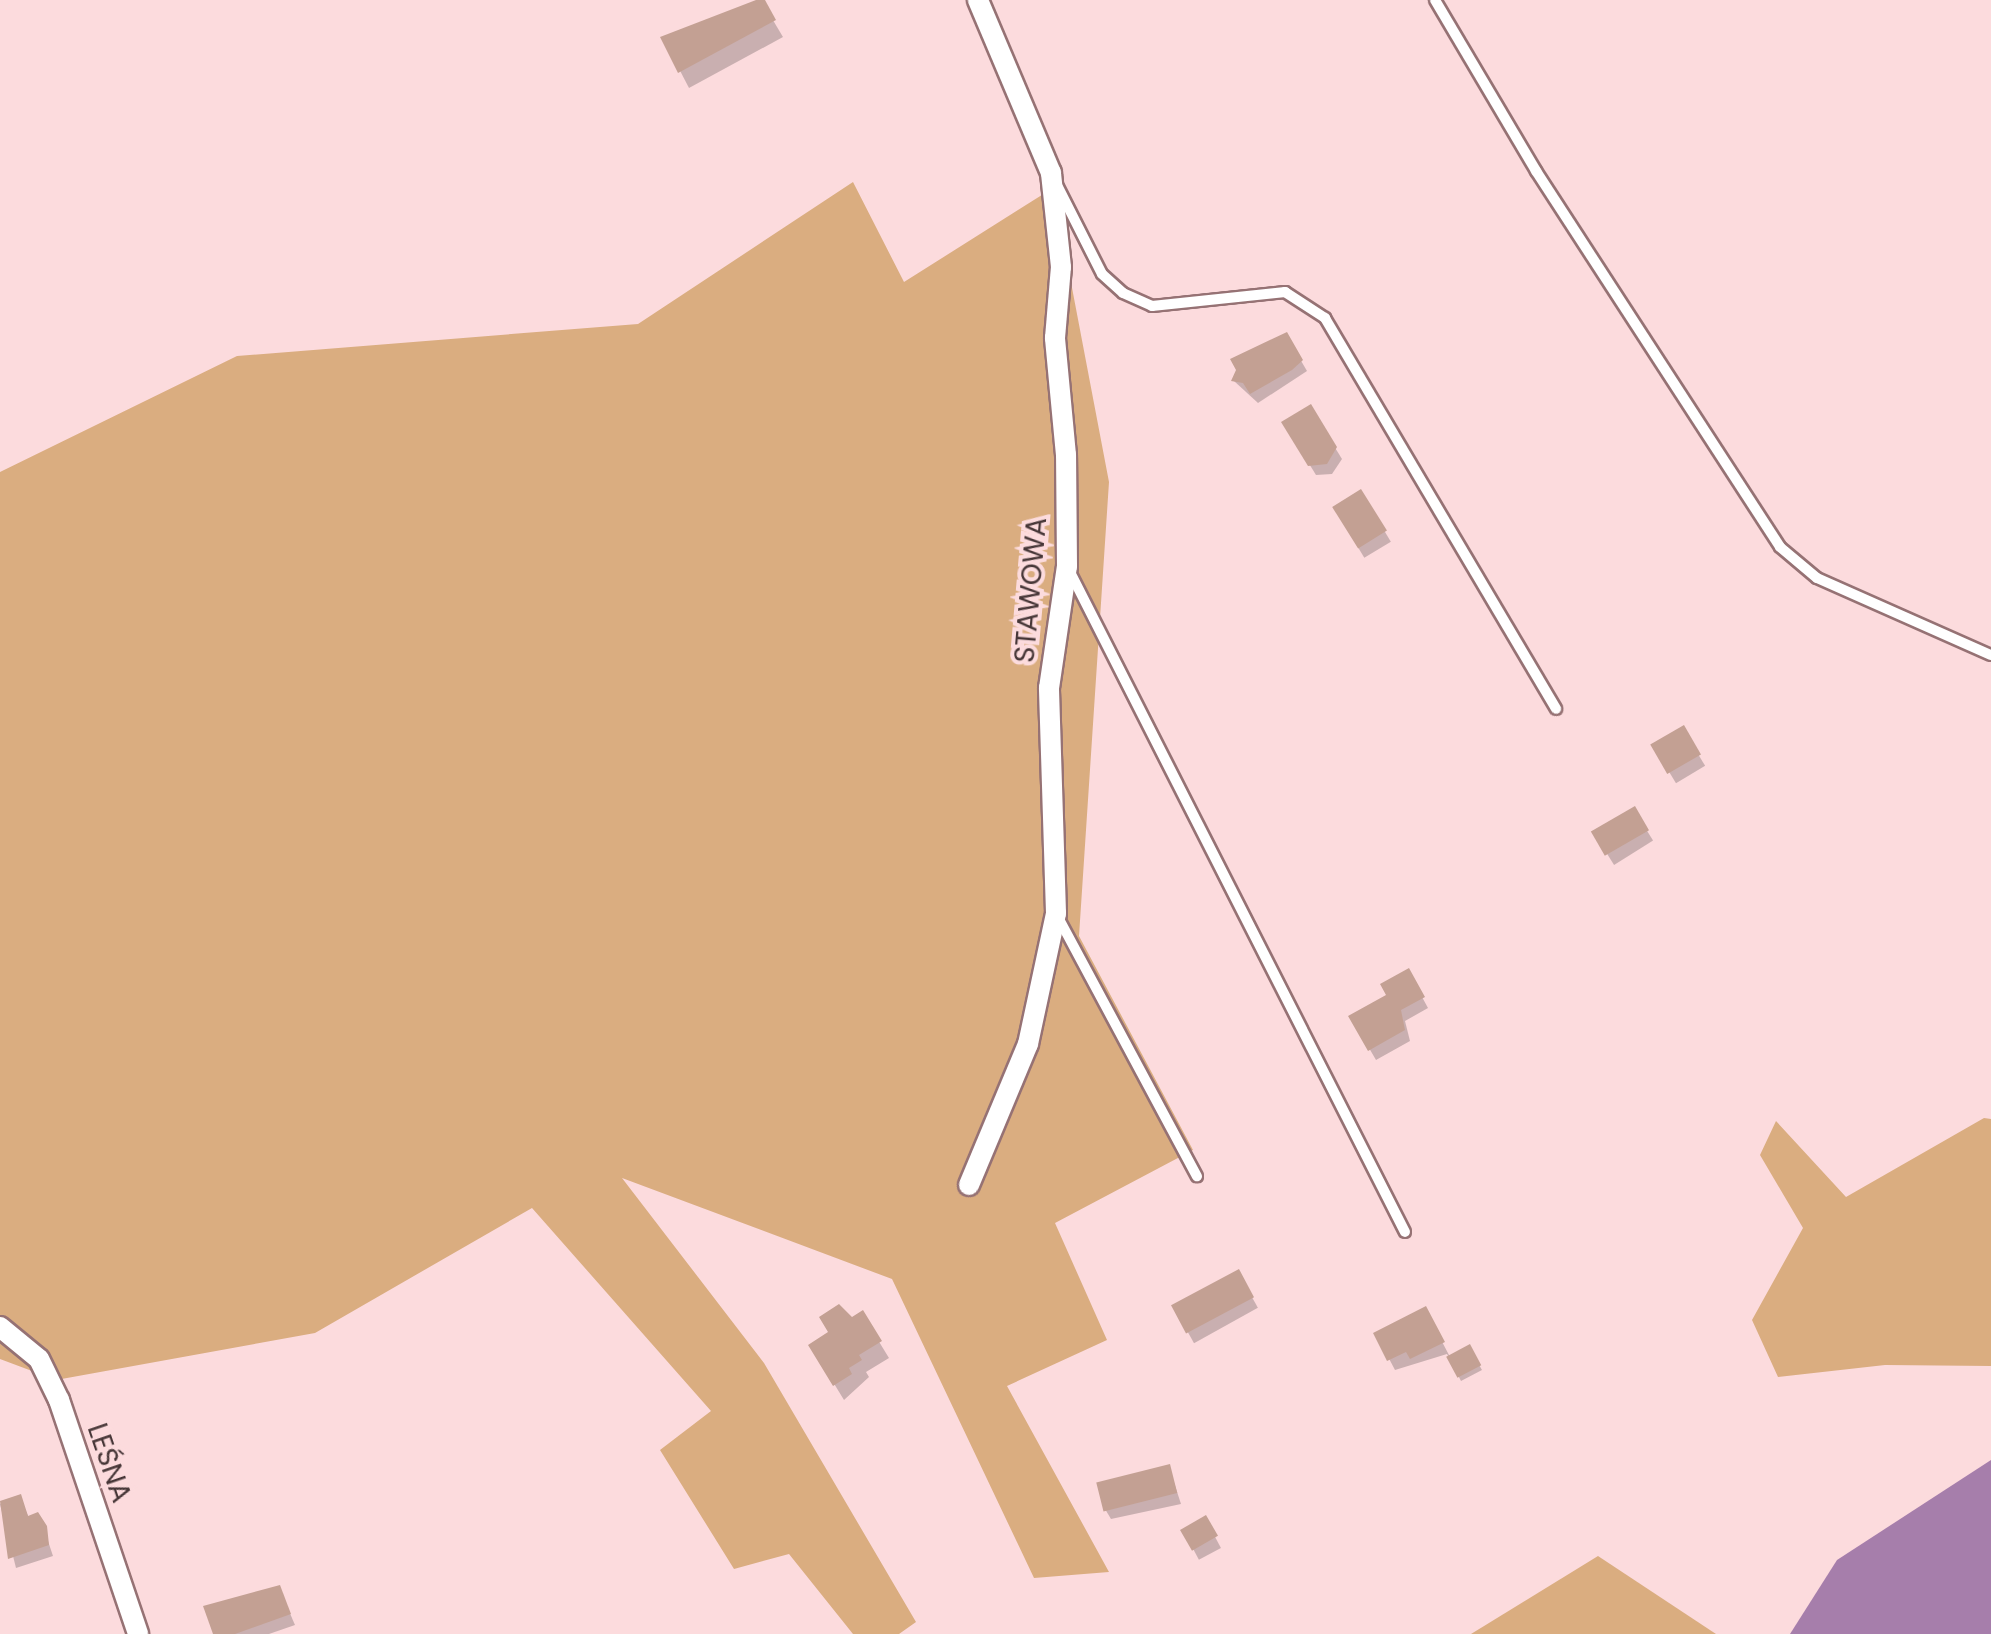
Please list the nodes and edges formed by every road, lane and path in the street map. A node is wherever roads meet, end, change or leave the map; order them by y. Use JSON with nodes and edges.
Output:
{"nodes":[{"id":1,"x":978,"y":0,"type":"edge"},
{"id":2,"x":1435,"y":0,"type":"edge"},
{"id":3,"x":1051,"y":173,"type":"junction"},
{"id":4,"x":1067,"y":566,"type":"junction"},
{"id":5,"x":1991,"y":656,"type":"edge"},
{"id":6,"x":1556,"y":709,"type":"dead end"},
{"id":7,"x":1056,"y":914,"type":"junction"},
{"id":8,"x":1197,"y":1176,"type":"dead end"},
{"id":9,"x":969,"y":1185,"type":"dead end"},
{"id":10,"x":1405,"y":1232,"type":"dead end"},
{"id":11,"x":0,"y":1328,"type":"edge"},
{"id":12,"x":138,"y":1634,"type":"edge"}],
"edges":[{"from":1,"to":3,"type":"street","name":"STAWOWA"},
{"from":2,"to":5,"type":"lane"},
{"from":3,"to":4,"type":"street","name":"STAWOWA"},
{"from":3,"to":6,"type":"lane"},
{"from":4,"to":7,"type":"street","name":"STAWOWA"},
{"from":4,"to":10,"type":"lane"},
{"from":7,"to":8,"type":"lane"},
{"from":7,"to":9,"type":"street","name":"STAWOWA"},
{"from":11,"to":12,"type":"street","name":"LEŚNA"}]}
